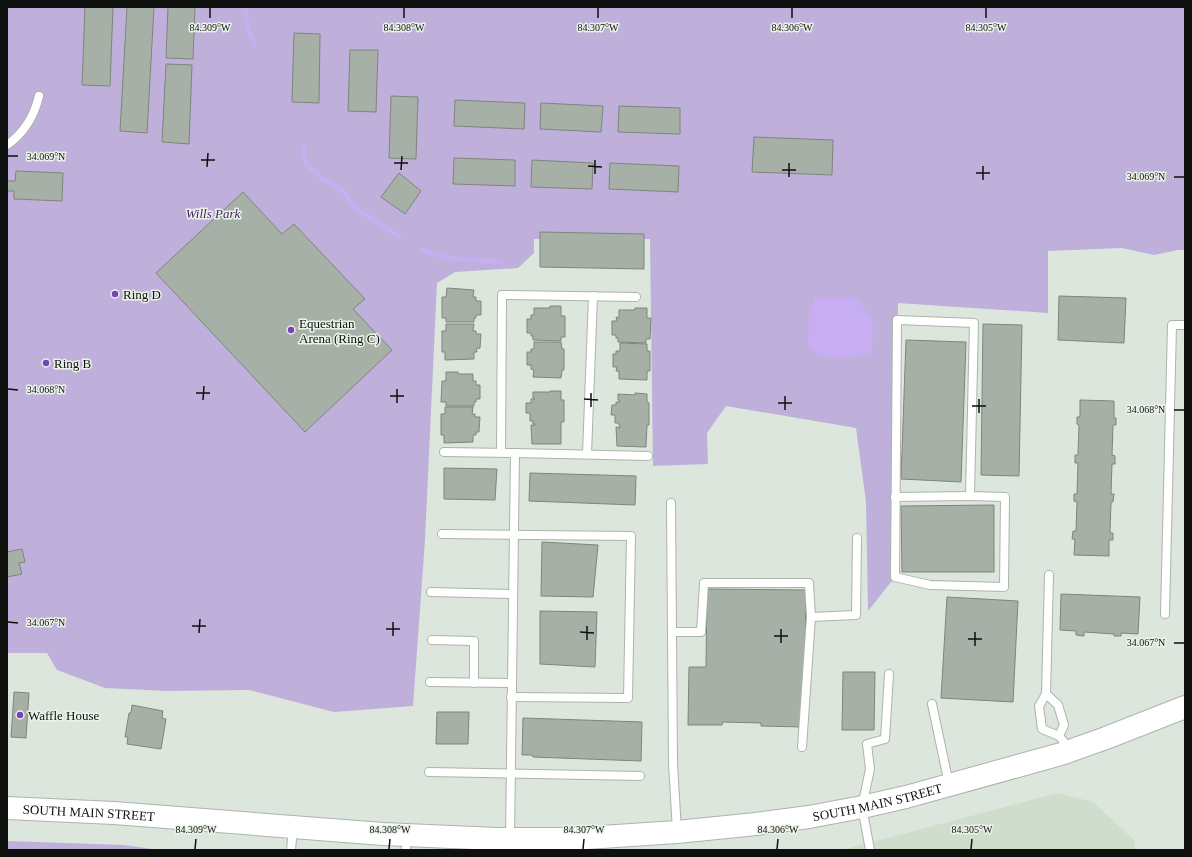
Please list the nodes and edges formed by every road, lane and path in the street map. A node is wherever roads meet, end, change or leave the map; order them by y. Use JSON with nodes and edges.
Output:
{"nodes":[{"id":1,"x":39,"y":96,"type":"dead end"},
{"id":2,"x":7,"y":145,"type":"edge"},
{"id":3,"x":593,"y":296,"type":"junction"},
{"id":4,"x":636,"y":297,"type":"dead end"},
{"id":5,"x":1185,"y":326,"type":"edge"},
{"id":6,"x":444,"y":452,"type":"dead end"},
{"id":7,"x":501,"y":452,"type":"junction"},
{"id":8,"x":515,"y":452,"type":"junction"},
{"id":9,"x":587,"y":454,"type":"junction"},
{"id":10,"x":648,"y":456,"type":"dead end"},
{"id":11,"x":970,"y":496,"type":"junction"},
{"id":12,"x":895,"y":497,"type":"junction"},
{"id":13,"x":671,"y":503,"type":"dead end"},
{"id":14,"x":442,"y":534,"type":"dead end"},
{"id":15,"x":514,"y":535,"type":"junction"},
{"id":16,"x":857,"y":538,"type":"dead end"},
{"id":17,"x":1049,"y":575,"type":"dead end"},
{"id":18,"x":431,"y":592,"type":"dead end"},
{"id":19,"x":513,"y":594,"type":"junction"},
{"id":20,"x":1165,"y":614,"type":"dead end"},
{"id":21,"x":811,"y":617,"type":"junction"},
{"id":22,"x":672,"y":632,"type":"junction"},
{"id":23,"x":432,"y":640,"type":"dead end"},
{"id":24,"x":889,"y":674,"type":"dead end"},
{"id":25,"x":430,"y":682,"type":"dead end"},
{"id":26,"x":474,"y":683,"type":"junction"},
{"id":27,"x":512,"y":683,"type":"junction"},
{"id":28,"x":1046,"y":694,"type":"junction"},
{"id":29,"x":511,"y":697,"type":"junction"},
{"id":30,"x":932,"y":704,"type":"dead end"},
{"id":31,"x":1185,"y":707,"type":"edge"},
{"id":32,"x":1065,"y":743,"type":"junction"},
{"id":33,"x":802,"y":747,"type":"dead end"},
{"id":34,"x":429,"y":772,"type":"dead end"},
{"id":35,"x":510,"y":773,"type":"junction"},
{"id":36,"x":640,"y":776,"type":"dead end"},
{"id":37,"x":949,"y":785,"type":"junction"},
{"id":38,"x":862,"y":807,"type":"junction"},
{"id":39,"x":7,"y":808,"type":"edge"},
{"id":40,"x":293,"y":827,"type":"junction"},
{"id":41,"x":677,"y":832,"type":"junction"},
{"id":42,"x":510,"y":839,"type":"junction"},
{"id":43,"x":406,"y":842,"type":"edge"},
{"id":44,"x":291,"y":850,"type":"edge"},
{"id":45,"x":870,"y":850,"type":"edge"}],
"edges":[{"from":1,"to":2,"type":"lane"},
{"from":3,"to":4,"type":"lane"},
{"from":3,"to":7,"type":"lane"},
{"from":3,"to":9,"type":"lane"},
{"from":5,"to":20,"type":"lane"},
{"from":6,"to":7,"type":"lane"},
{"from":7,"to":8,"type":"lane"},
{"from":8,"to":9,"type":"lane"},
{"from":8,"to":15,"type":"lane"},
{"from":9,"to":10,"type":"lane"},
{"from":11,"to":12,"type":"lane"},
{"from":11,"to":12,"type":"lane"},
{"from":11,"to":12,"type":"lane"},
{"from":13,"to":22,"type":"lane"},
{"from":14,"to":15,"type":"lane"},
{"from":15,"to":19,"type":"lane"},
{"from":15,"to":29,"type":"lane"},
{"from":16,"to":21,"type":"lane"},
{"from":17,"to":28,"type":"lane"},
{"from":18,"to":19,"type":"lane"},
{"from":19,"to":27,"type":"lane"},
{"from":21,"to":22,"type":"lane"},
{"from":21,"to":33,"type":"lane"},
{"from":22,"to":41,"type":"lane"},
{"from":23,"to":26,"type":"lane"},
{"from":24,"to":38,"type":"lane"},
{"from":25,"to":26,"type":"lane"},
{"from":26,"to":27,"type":"lane"},
{"from":27,"to":29,"type":"lane"},
{"from":28,"to":32,"type":"lane"},
{"from":28,"to":32,"type":"lane"},
{"from":29,"to":35,"type":"lane"},
{"from":30,"to":37,"type":"lane"},
{"from":31,"to":32,"type":"highway","name":"SOUTH MAIN STREET"},
{"from":32,"to":37,"type":"highway","name":"SOUTH MAIN STREET"},
{"from":34,"to":35,"type":"lane"},
{"from":35,"to":36,"type":"lane"},
{"from":35,"to":42,"type":"lane"},
{"from":37,"to":38,"type":"highway","name":"SOUTH MAIN STREET"},
{"from":38,"to":41,"type":"highway","name":"SOUTH MAIN STREET"},
{"from":38,"to":45,"type":"lane"},
{"from":39,"to":40,"type":"highway","name":"SOUTH MAIN STREET"},
{"from":40,"to":43,"type":"highway","name":"SOUTH MAIN STREET"},
{"from":40,"to":44,"type":"lane"},
{"from":41,"to":42,"type":"highway","name":"SOUTH MAIN STREET"},
{"from":42,"to":43,"type":"highway","name":"SOUTH MAIN STREET"}]}
